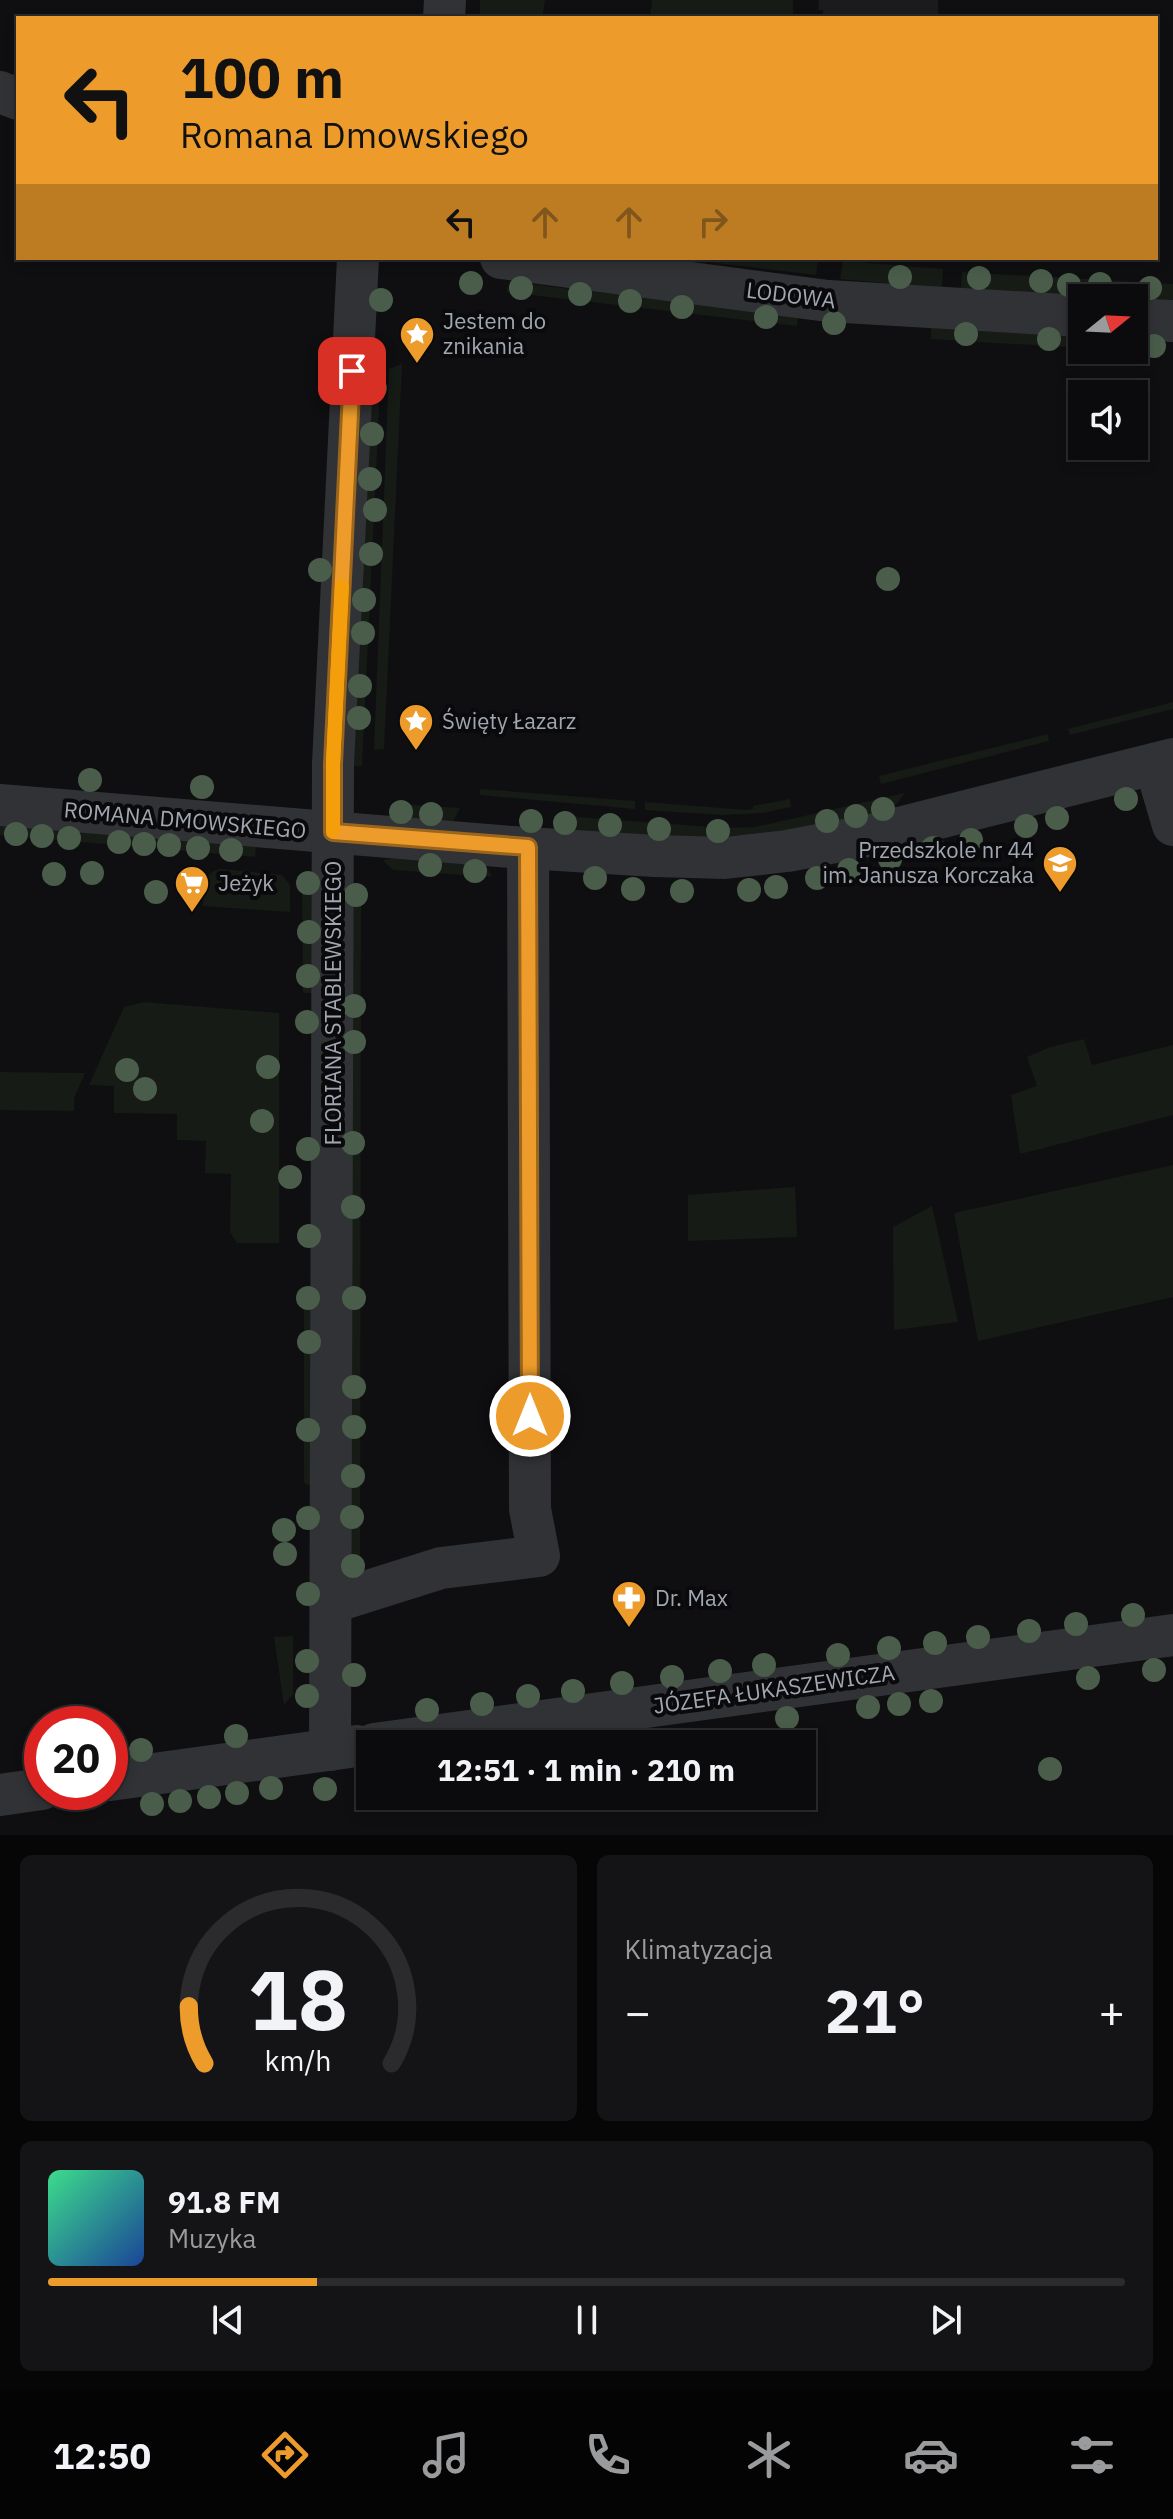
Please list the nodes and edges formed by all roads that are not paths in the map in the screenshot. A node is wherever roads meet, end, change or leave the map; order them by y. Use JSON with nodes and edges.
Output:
{"nodes":[{"id":1,"x":358,"y":260,"type":"edge"},
{"id":2,"x":516,"y":260,"type":"edge"},
{"id":3,"x":1068,"y":315,"type":"edge"},
{"id":4,"x":1148,"y":320,"type":"edge"},
{"id":5,"x":1173,"y":321,"type":"edge"},
{"id":6,"x":1164,"y":762,"type":"edge"},
{"id":7,"x":0,"y":805,"type":"edge"},
{"id":8,"x":1173,"y":825,"type":"edge"},
{"id":9,"x":333,"y":832,"type":"junction"},
{"id":10,"x":528,"y":847,"type":"junction"},
{"id":11,"x":330,"y":1603,"type":"junction"},
{"id":12,"x":1173,"y":1635,"type":"edge"},
{"id":13,"x":475,"y":1730,"type":"edge"},
{"id":14,"x":356,"y":1736,"type":"edge"},
{"id":15,"x":356,"y":1746,"type":"edge"},
{"id":16,"x":128,"y":1778,"type":"edge"},
{"id":17,"x":24,"y":1792,"type":"edge"},
{"id":18,"x":0,"y":1795,"type":"edge"}],
"edges":[{"from":1,"to":9,"type":"street","name":"FLORIANA STABLEWSKIEGO"},
{"from":2,"to":3,"type":"street","name":"LODOWA"},
{"from":4,"to":5,"type":"street"},
{"from":6,"to":8,"type":"street"},
{"from":6,"to":10,"type":"street","name":"ROMANA DMOWSKIEGO"},
{"from":7,"to":9,"type":"street","name":"ROMANA DMOWSKIEGO"},
{"from":9,"to":10,"type":"street","name":"ROMANA DMOWSKIEGO"},
{"from":9,"to":11,"type":"street","name":"FLORIANA STABLEWSKIEGO"},
{"from":10,"to":11,"type":"street"},
{"from":11,"to":14,"type":"street","name":"FLORIANA STABLEWSKIEGO"},
{"from":12,"to":13,"type":"street","name":"JÓZEFA ŁUKASZEWICZA"},
{"from":15,"to":16,"type":"street","name":"JÓZEFA ŁUKASZEWICZA"},
{"from":17,"to":18,"type":"street"}]}
